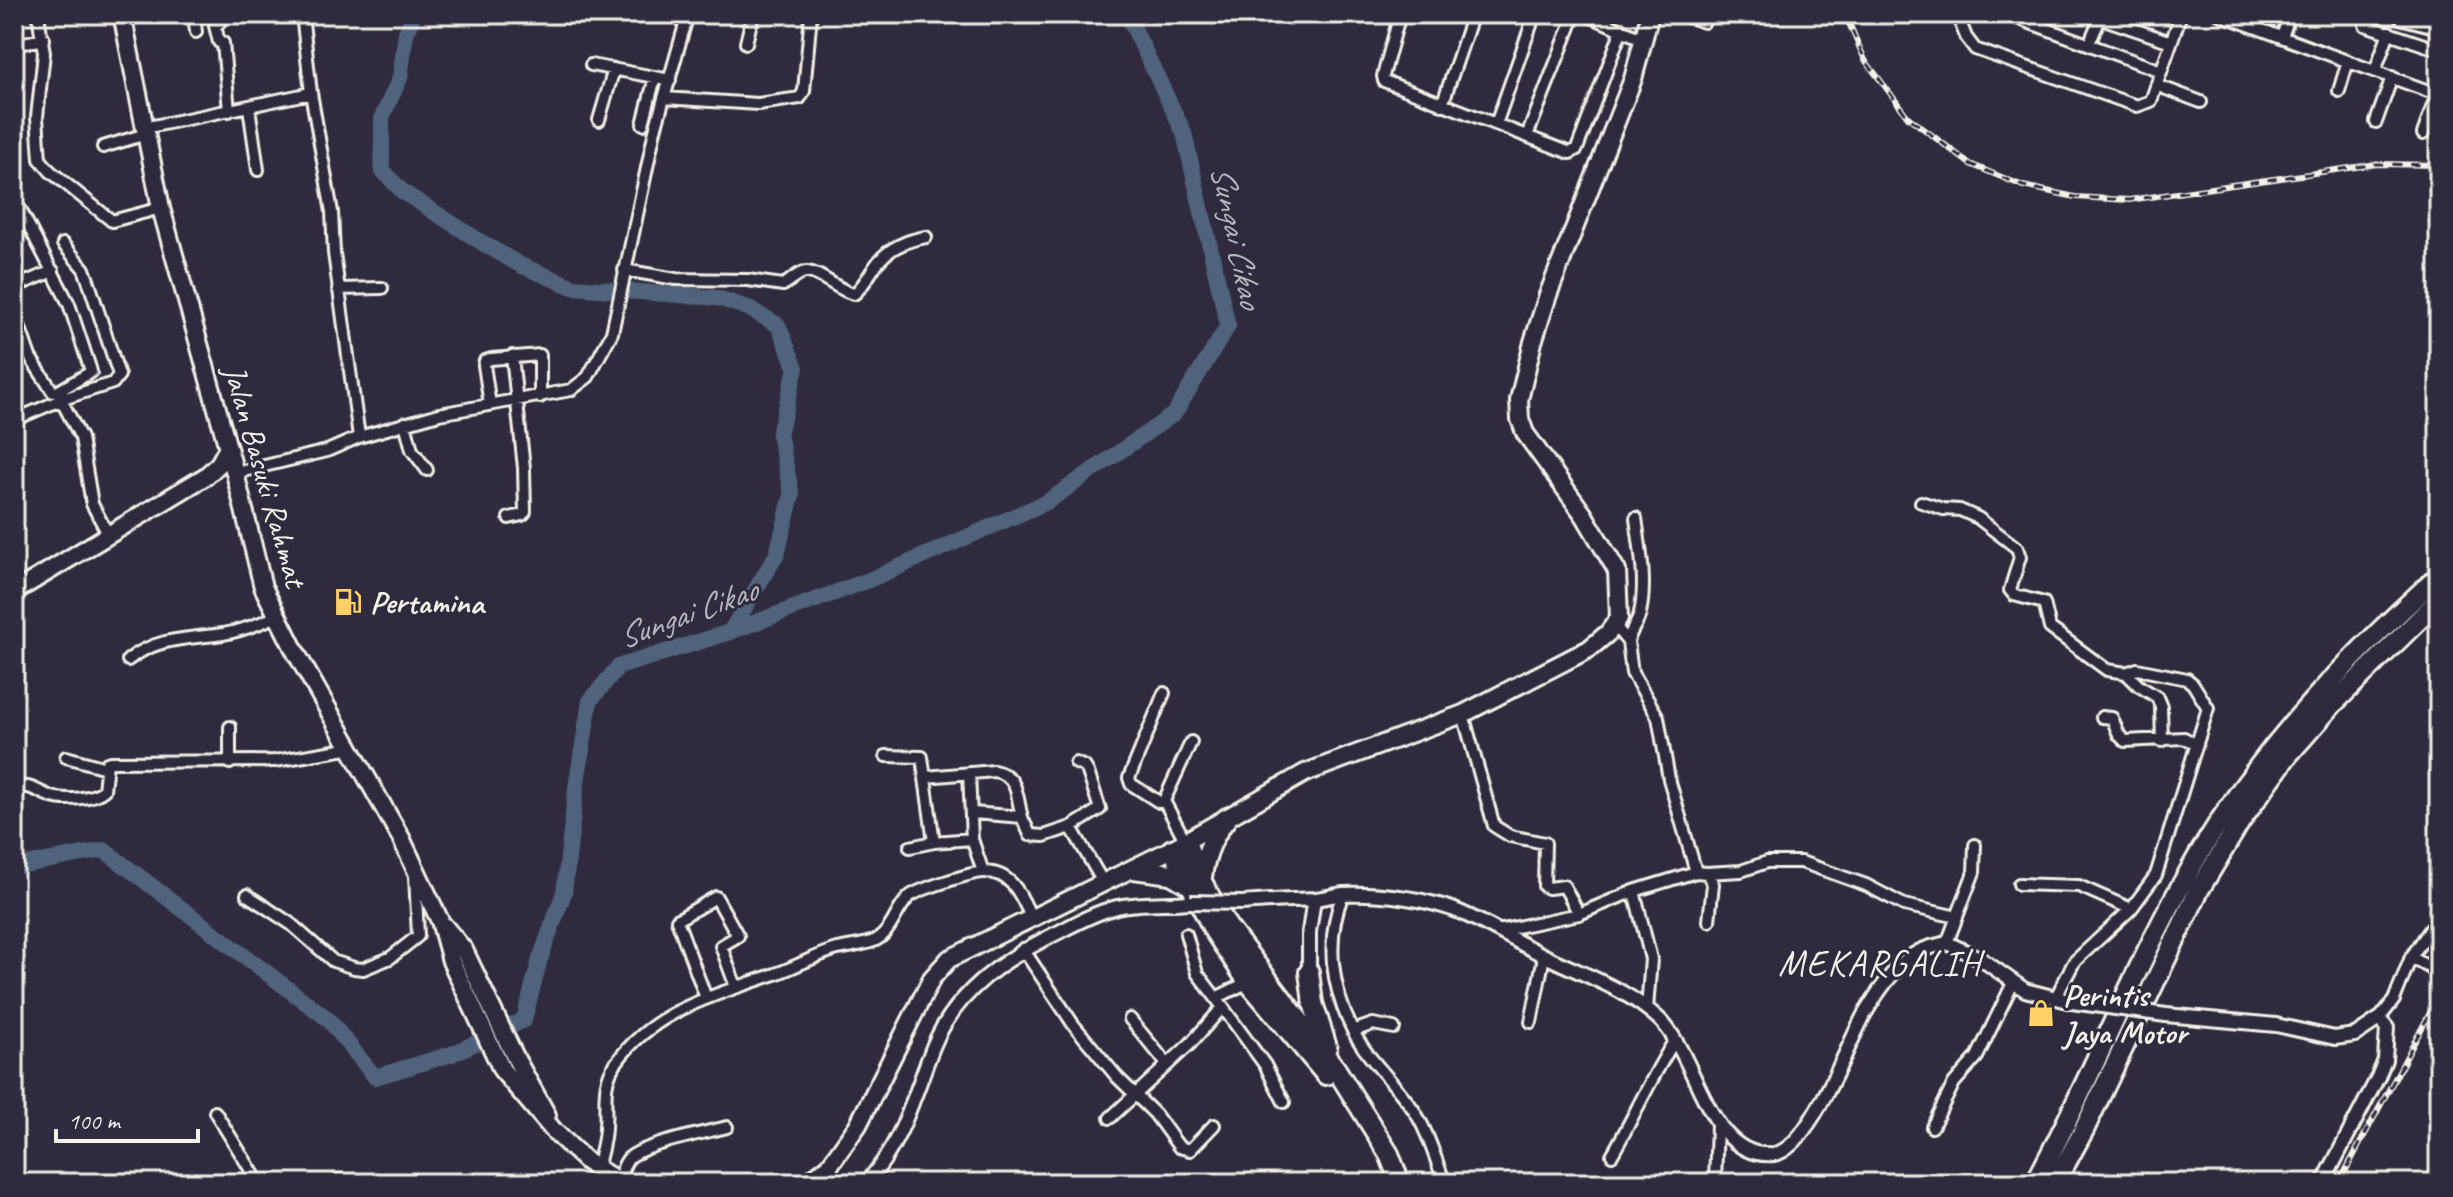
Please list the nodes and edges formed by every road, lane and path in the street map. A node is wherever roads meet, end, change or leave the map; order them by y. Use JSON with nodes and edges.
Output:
{"nodes":[{"id":1,"x":38,"y":14,"type":"edge"},
{"id":2,"x":122,"y":14,"type":"edge"},
{"id":3,"x":194,"y":14,"type":"edge"},
{"id":4,"x":217,"y":14,"type":"edge"},
{"id":5,"x":302,"y":14,"type":"edge"},
{"id":6,"x":688,"y":14,"type":"edge"},
{"id":7,"x":753,"y":14,"type":"edge"},
{"id":8,"x":811,"y":14,"type":"edge"},
{"id":9,"x":1400,"y":14,"type":"edge"},
{"id":10,"x":1473,"y":14,"type":"edge"},
{"id":11,"x":1535,"y":14,"type":"edge"},
{"id":12,"x":1575,"y":14,"type":"edge"},
{"id":13,"x":1585,"y":14,"type":"edge"},
{"id":14,"x":1650,"y":14,"type":"edge"},
{"id":15,"x":1679,"y":14,"type":"edge"},
{"id":16,"x":1957,"y":14,"type":"edge"},
{"id":17,"x":2006,"y":14,"type":"edge"},
{"id":18,"x":2181,"y":14,"type":"edge"},
{"id":19,"x":2219,"y":14,"type":"edge"},
{"id":20,"x":2290,"y":14,"type":"edge"},
{"id":21,"x":2101,"y":16,"type":"edge"},
{"id":22,"x":2400,"y":18,"type":"dead end"},
{"id":23,"x":1704,"y":22,"type":"dead end"},
{"id":24,"x":2365,"y":25,"type":"dead end"},
{"id":25,"x":2439,"y":28,"type":"edge"},
{"id":26,"x":1622,"y":29,"type":"junction"},
{"id":27,"x":196,"y":32,"type":"dead end"},
{"id":28,"x":2389,"y":32,"type":"junction"},
{"id":29,"x":2092,"y":37,"type":"dead end"},
{"id":30,"x":2282,"y":37,"type":"junction"},
{"id":31,"x":44,"y":39,"type":"junction"},
{"id":32,"x":1644,"y":40,"type":"junction"},
{"id":33,"x":2171,"y":42,"type":"junction"},
{"id":34,"x":746,"y":43,"type":"dead end"},
{"id":35,"x":14,"y":45,"type":"edge"},
{"id":36,"x":2439,"y":50,"type":"edge"},
{"id":37,"x":2348,"y":61,"type":"junction"},
{"id":38,"x":591,"y":65,"type":"dead end"},
{"id":39,"x":614,"y":69,"type":"junction"},
{"id":40,"x":2161,"y":71,"type":"junction"},
{"id":41,"x":2375,"y":71,"type":"junction"},
{"id":42,"x":655,"y":77,"type":"junction"},
{"id":43,"x":2392,"y":77,"type":"junction"},
{"id":44,"x":670,"y":80,"type":"junction"},
{"id":45,"x":2156,"y":85,"type":"junction"},
{"id":46,"x":2339,"y":91,"type":"dead end"},
{"id":47,"x":311,"y":93,"type":"junction"},
{"id":48,"x":2438,"y":94,"type":"edge"},
{"id":49,"x":664,"y":98,"type":"junction"},
{"id":50,"x":2201,"y":102,"type":"dead end"},
{"id":51,"x":1442,"y":105,"type":"junction"},
{"id":52,"x":249,"y":107,"type":"junction"},
{"id":53,"x":229,"y":111,"type":"junction"},
{"id":54,"x":599,"y":120,"type":"dead end"},
{"id":55,"x":2376,"y":122,"type":"dead end"},
{"id":56,"x":643,"y":124,"type":"dead end"},
{"id":57,"x":1496,"y":124,"type":"junction"},
{"id":58,"x":145,"y":131,"type":"junction"},
{"id":59,"x":2423,"y":134,"type":"dead end"},
{"id":60,"x":1527,"y":136,"type":"junction"},
{"id":61,"x":103,"y":147,"type":"dead end"},
{"id":62,"x":258,"y":170,"type":"dead end"},
{"id":63,"x":161,"y":208,"type":"junction"},
{"id":64,"x":20,"y":209,"type":"dead end"},
{"id":65,"x":926,"y":237,"type":"dead end"},
{"id":66,"x":63,"y":244,"type":"dead end"},
{"id":67,"x":53,"y":271,"type":"junction"},
{"id":68,"x":623,"y":276,"type":"junction"},
{"id":69,"x":14,"y":287,"type":"edge"},
{"id":70,"x":382,"y":288,"type":"dead end"},
{"id":71,"x":338,"y":289,"type":"junction"},
{"id":72,"x":14,"y":311,"type":"edge"},
{"id":73,"x":512,"y":356,"type":"junction"},
{"id":74,"x":60,"y":395,"type":"junction"},
{"id":75,"x":540,"y":397,"type":"junction"},
{"id":76,"x":517,"y":400,"type":"junction"},
{"id":77,"x":490,"y":405,"type":"junction"},
{"id":78,"x":14,"y":420,"type":"edge"},
{"id":79,"x":405,"y":423,"type":"junction"},
{"id":80,"x":359,"y":437,"type":"junction"},
{"id":81,"x":228,"y":448,"type":"junction"},
{"id":82,"x":427,"y":470,"type":"dead end"},
{"id":83,"x":206,"y":476,"type":"junction"},
{"id":84,"x":236,"y":479,"type":"junction"},
{"id":85,"x":1921,"y":502,"type":"dead end"},
{"id":86,"x":509,"y":518,"type":"dead end"},
{"id":87,"x":1636,"y":518,"type":"dead end"},
{"id":88,"x":108,"y":534,"type":"junction"},
{"id":89,"x":2439,"y":576,"type":"edge"},
{"id":90,"x":14,"y":592,"type":"edge"},
{"id":91,"x":2439,"y":600,"type":"edge"},
{"id":92,"x":277,"y":616,"type":"junction"},
{"id":93,"x":1615,"y":626,"type":"junction"},
{"id":94,"x":1628,"y":642,"type":"junction"},
{"id":95,"x":128,"y":660,"type":"dead end"},
{"id":96,"x":2126,"y":673,"type":"junction"},
{"id":97,"x":1164,"y":693,"type":"dead end"},
{"id":98,"x":1463,"y":714,"type":"junction"},
{"id":99,"x":2102,"y":717,"type":"dead end"},
{"id":100,"x":230,"y":727,"type":"dead end"},
{"id":101,"x":2162,"y":741,"type":"junction"},
{"id":102,"x":1191,"y":742,"type":"dead end"},
{"id":103,"x":2195,"y":744,"type":"junction"},
{"id":104,"x":352,"y":748,"type":"junction"},
{"id":105,"x":886,"y":756,"type":"dead end"},
{"id":106,"x":66,"y":757,"type":"dead end"},
{"id":107,"x":230,"y":763,"type":"junction"},
{"id":108,"x":1076,"y":763,"type":"dead end"},
{"id":109,"x":106,"y":768,"type":"junction"},
{"id":110,"x":969,"y":773,"type":"junction"},
{"id":111,"x":926,"y":777,"type":"junction"},
{"id":112,"x":14,"y":788,"type":"edge"},
{"id":113,"x":1164,"y":801,"type":"junction"},
{"id":114,"x":973,"y":813,"type":"junction"},
{"id":115,"x":1022,"y":817,"type":"junction"},
{"id":116,"x":1227,"y":818,"type":"junction"},
{"id":117,"x":1071,"y":827,"type":"junction"},
{"id":118,"x":972,"y":839,"type":"junction"},
{"id":119,"x":934,"y":842,"type":"junction"},
{"id":120,"x":1179,"y":845,"type":"junction"},
{"id":121,"x":1975,"y":845,"type":"dead end"},
{"id":122,"x":910,"y":847,"type":"dead end"},
{"id":123,"x":414,"y":869,"type":"junction"},
{"id":124,"x":1134,"y":869,"type":"junction"},
{"id":125,"x":983,"y":872,"type":"junction"},
{"id":126,"x":1702,"y":873,"type":"junction"},
{"id":127,"x":1104,"y":884,"type":"junction"},
{"id":128,"x":2019,"y":884,"type":"dead end"},
{"id":129,"x":1194,"y":889,"type":"junction"},
{"id":130,"x":1634,"y":891,"type":"junction"},
{"id":131,"x":1343,"y":894,"type":"junction"},
{"id":132,"x":247,"y":895,"type":"dead end"},
{"id":133,"x":1314,"y":899,"type":"junction"},
{"id":134,"x":2131,"y":909,"type":"junction"},
{"id":135,"x":1579,"y":914,"type":"junction"},
{"id":136,"x":1957,"y":917,"type":"junction"},
{"id":137,"x":2439,"y":917,"type":"edge"},
{"id":138,"x":1032,"y":919,"type":"junction"},
{"id":139,"x":1709,"y":921,"type":"dead end"},
{"id":140,"x":1498,"y":931,"type":"junction"},
{"id":141,"x":1186,"y":934,"type":"dead end"},
{"id":142,"x":1947,"y":943,"type":"junction"},
{"id":143,"x":1023,"y":949,"type":"junction"},
{"id":144,"x":1544,"y":956,"type":"junction"},
{"id":145,"x":2411,"y":957,"type":"junction"},
{"id":146,"x":1309,"y":972,"type":"junction"},
{"id":147,"x":2439,"y":973,"type":"edge"},
{"id":148,"x":1257,"y":980,"type":"junction"},
{"id":149,"x":2013,"y":983,"type":"junction"},
{"id":150,"x":736,"y":987,"type":"junction"},
{"id":151,"x":475,"y":993,"type":"junction"},
{"id":152,"x":706,"y":998,"type":"junction"},
{"id":153,"x":2055,"y":999,"type":"junction"},
{"id":154,"x":1220,"y":1002,"type":"junction"},
{"id":155,"x":1647,"y":1009,"type":"junction"},
{"id":156,"x":1130,"y":1019,"type":"dead end"},
{"id":157,"x":2379,"y":1019,"type":"junction"},
{"id":158,"x":1531,"y":1022,"type":"dead end"},
{"id":159,"x":1394,"y":1028,"type":"dead end"},
{"id":160,"x":1353,"y":1031,"type":"junction"},
{"id":161,"x":1675,"y":1040,"type":"junction"},
{"id":162,"x":1167,"y":1064,"type":"junction"},
{"id":163,"x":1336,"y":1069,"type":"junction"},
{"id":164,"x":1136,"y":1094,"type":"junction"},
{"id":165,"x":1284,"y":1102,"type":"dead end"},
{"id":166,"x":215,"y":1112,"type":"dead end"},
{"id":167,"x":1110,"y":1118,"type":"dead end"},
{"id":168,"x":1717,"y":1124,"type":"junction"},
{"id":169,"x":1214,"y":1125,"type":"dead end"},
{"id":170,"x":727,"y":1127,"type":"dead end"},
{"id":171,"x":1932,"y":1127,"type":"dead end"},
{"id":172,"x":554,"y":1131,"type":"junction"},
{"id":173,"x":1612,"y":1155,"type":"dead end"},
{"id":174,"x":601,"y":1177,"type":"edge"},
{"id":175,"x":871,"y":1181,"type":"edge"},
{"id":176,"x":259,"y":1183,"type":"edge"},
{"id":177,"x":807,"y":1183,"type":"edge"},
{"id":178,"x":1392,"y":1183,"type":"edge"},
{"id":179,"x":1400,"y":1183,"type":"edge"},
{"id":180,"x":1445,"y":1183,"type":"edge"},
{"id":181,"x":1715,"y":1183,"type":"edge"},
{"id":182,"x":2035,"y":1183,"type":"edge"},
{"id":183,"x":2055,"y":1183,"type":"edge"},
{"id":184,"x":2323,"y":1183,"type":"edge"}],
"edges":[{"from":1,"to":31,"type":"street"},
{"from":2,"to":58,"type":"highway","name":"Jalan Basuki Rahmat"},
{"from":3,"to":27,"type":"street"},
{"from":4,"to":53,"type":"street"},
{"from":5,"to":47,"type":"street"},
{"from":6,"to":44,"type":"street"},
{"from":7,"to":34,"type":"street"},
{"from":8,"to":49,"type":"street"},
{"from":9,"to":51,"type":"street"},
{"from":10,"to":51,"type":"street"},
{"from":11,"to":57,"type":"street"},
{"from":12,"to":60,"type":"street"},
{"from":13,"to":26,"type":"street"},
{"from":14,"to":32,"type":"highway"},
{"from":15,"to":23,"type":"street"},
{"from":16,"to":45,"type":"street"},
{"from":17,"to":40,"type":"street"},
{"from":18,"to":33,"type":"street"},
{"from":19,"to":30,"type":"street"},
{"from":20,"to":30,"type":"street"},
{"from":21,"to":29,"type":"street"},
{"from":21,"to":33,"type":"street"},
{"from":22,"to":25,"type":"street"},
{"from":24,"to":28,"type":"street"},
{"from":26,"to":32,"type":"street"},
{"from":26,"to":60,"type":"street"},
{"from":28,"to":36,"type":"street"},
{"from":28,"to":41,"type":"street"},
{"from":30,"to":37,"type":"street"},
{"from":31,"to":35,"type":"street"},
{"from":31,"to":63,"type":"street"},
{"from":32,"to":93,"type":"highway"},
{"from":33,"to":40,"type":"street"},
{"from":37,"to":41,"type":"street"},
{"from":37,"to":46,"type":"street"},
{"from":38,"to":39,"type":"street"},
{"from":39,"to":42,"type":"street"},
{"from":39,"to":54,"type":"street"},
{"from":40,"to":45,"type":"street"},
{"from":41,"to":43,"type":"street"},
{"from":42,"to":44,"type":"street"},
{"from":42,"to":56,"type":"street"},
{"from":43,"to":48,"type":"street"},
{"from":43,"to":55,"type":"street"},
{"from":44,"to":49,"type":"street"},
{"from":45,"to":50,"type":"street"},
{"from":47,"to":52,"type":"street"},
{"from":47,"to":71,"type":"street"},
{"from":48,"to":59,"type":"street"},
{"from":49,"to":68,"type":"street"},
{"from":51,"to":57,"type":"street"},
{"from":52,"to":53,"type":"street"},
{"from":52,"to":62,"type":"street"},
{"from":53,"to":58,"type":"street"},
{"from":57,"to":60,"type":"street"},
{"from":58,"to":61,"type":"street"},
{"from":58,"to":63,"type":"highway","name":"Jalan Basuki Rahmat"},
{"from":63,"to":81,"type":"highway","name":"Jalan Basuki Rahmat"},
{"from":64,"to":67,"type":"street"},
{"from":65,"to":68,"type":"street"},
{"from":66,"to":74,"type":"street"},
{"from":67,"to":69,"type":"street"},
{"from":67,"to":74,"type":"street"},
{"from":68,"to":75,"type":"street"},
{"from":70,"to":71,"type":"street"},
{"from":71,"to":80,"type":"street"},
{"from":72,"to":74,"type":"street"},
{"from":73,"to":75,"type":"street"},
{"from":73,"to":76,"type":"street"},
{"from":73,"to":77,"type":"street"},
{"from":74,"to":78,"type":"street"},
{"from":74,"to":88,"type":"street"},
{"from":75,"to":76,"type":"street"},
{"from":76,"to":77,"type":"street"},
{"from":76,"to":86,"type":"street"},
{"from":77,"to":79,"type":"street"},
{"from":79,"to":80,"type":"street"},
{"from":79,"to":82,"type":"street"},
{"from":80,"to":84,"type":"street"},
{"from":81,"to":83,"type":"highway"},
{"from":81,"to":84,"type":"highway","name":"Jalan Basuki Rahmat"},
{"from":83,"to":84,"type":"highway"},
{"from":83,"to":88,"type":"highway"},
{"from":84,"to":92,"type":"highway","name":"Jalan Basuki Rahmat"},
{"from":85,"to":96,"type":"street"},
{"from":87,"to":94,"type":"street"},
{"from":88,"to":90,"type":"highway"},
{"from":89,"to":182,"type":"highway"},
{"from":91,"to":183,"type":"highway"},
{"from":92,"to":95,"type":"street"},
{"from":92,"to":104,"type":"highway","name":"Jalan Basuki Rahmat"},
{"from":93,"to":94,"type":"street"},
{"from":93,"to":98,"type":"highway"},
{"from":94,"to":126,"type":"street"},
{"from":96,"to":101,"type":"street"},
{"from":96,"to":103,"type":"street"},
{"from":97,"to":113,"type":"street"},
{"from":98,"to":116,"type":"highway"},
{"from":98,"to":135,"type":"street"},
{"from":99,"to":101,"type":"street"},
{"from":100,"to":107,"type":"street"},
{"from":101,"to":103,"type":"street"},
{"from":102,"to":113,"type":"street"},
{"from":103,"to":134,"type":"street"},
{"from":104,"to":107,"type":"street"},
{"from":104,"to":123,"type":"highway","name":"Jalan Basuki Rahmat"},
{"from":105,"to":111,"type":"street"},
{"from":106,"to":109,"type":"street"},
{"from":107,"to":109,"type":"street"},
{"from":108,"to":117,"type":"street"},
{"from":109,"to":112,"type":"street"},
{"from":110,"to":111,"type":"street"},
{"from":110,"to":114,"type":"street"},
{"from":110,"to":115,"type":"street"},
{"from":111,"to":119,"type":"street"},
{"from":113,"to":120,"type":"street"},
{"from":114,"to":115,"type":"street"},
{"from":114,"to":118,"type":"street"},
{"from":115,"to":117,"type":"street"},
{"from":116,"to":120,"type":"highway"},
{"from":116,"to":129,"type":"highway"},
{"from":117,"to":127,"type":"street"},
{"from":118,"to":119,"type":"street"},
{"from":118,"to":125,"type":"street"},
{"from":119,"to":122,"type":"street"},
{"from":120,"to":124,"type":"highway"},
{"from":120,"to":129,"type":"highway"},
{"from":121,"to":136,"type":"street"},
{"from":123,"to":132,"type":"street"},
{"from":123,"to":151,"type":"highway","name":"Jalan Basuki Rahmat"},
{"from":124,"to":127,"type":"highway"},
{"from":124,"to":129,"type":"highway"},
{"from":125,"to":138,"type":"street"},
{"from":125,"to":150,"type":"street"},
{"from":126,"to":130,"type":"street"},
{"from":126,"to":136,"type":"street"},
{"from":126,"to":139,"type":"street"},
{"from":127,"to":138,"type":"highway"},
{"from":128,"to":134,"type":"street"},
{"from":129,"to":133,"type":"street","bridge":true},
{"from":129,"to":143,"type":"street"},
{"from":129,"to":148,"type":"highway"},
{"from":130,"to":135,"type":"street"},
{"from":130,"to":155,"type":"street"},
{"from":131,"to":133,"type":"street"},
{"from":131,"to":140,"type":"street"},
{"from":131,"to":160,"type":"street"},
{"from":133,"to":146,"type":"street"},
{"from":134,"to":153,"type":"street"},
{"from":135,"to":140,"type":"street"},
{"from":136,"to":142,"type":"street"},
{"from":137,"to":145,"type":"street"},
{"from":138,"to":177,"type":"highway"},
{"from":140,"to":144,"type":"street"},
{"from":141,"to":154,"type":"street"},
{"from":142,"to":149,"type":"street"},
{"from":142,"to":168,"type":"street"},
{"from":143,"to":164,"type":"street"},
{"from":143,"to":175,"type":"street"},
{"from":144,"to":155,"type":"street"},
{"from":144,"to":158,"type":"street"},
{"from":145,"to":147,"type":"street"},
{"from":145,"to":157,"type":"street"},
{"from":146,"to":148,"type":"highway"},
{"from":146,"to":163,"type":"highway"},
{"from":148,"to":154,"type":"street"},
{"from":148,"to":163,"type":"highway"},
{"from":148,"to":178,"type":"highway"},
{"from":149,"to":153,"type":"street"},
{"from":149,"to":171,"type":"street"},
{"from":150,"to":152,"type":"street"},
{"from":150,"to":152,"type":"street"},
{"from":151,"to":172,"type":"highway","name":"Jalan Basuki Rahmat"},
{"from":151,"to":172,"type":"highway","name":"Jalan Basuki Rahmat"},
{"from":152,"to":174,"type":"street"},
{"from":153,"to":157,"type":"street","bridge":true},
{"from":154,"to":162,"type":"street"},
{"from":154,"to":165,"type":"street"},
{"from":155,"to":161,"type":"street"},
{"from":156,"to":162,"type":"street"},
{"from":157,"to":184,"type":"street"},
{"from":159,"to":160,"type":"street"},
{"from":160,"to":180,"type":"street"},
{"from":161,"to":168,"type":"street"},
{"from":161,"to":173,"type":"street"},
{"from":162,"to":164,"type":"street"},
{"from":163,"to":179,"type":"highway"},
{"from":164,"to":167,"type":"street"},
{"from":164,"to":169,"type":"street"},
{"from":166,"to":176,"type":"street"},
{"from":168,"to":181,"type":"street"},
{"from":170,"to":174,"type":"street"},
{"from":172,"to":174,"type":"highway","name":"Jalan Basuki Rahmat"}]}
